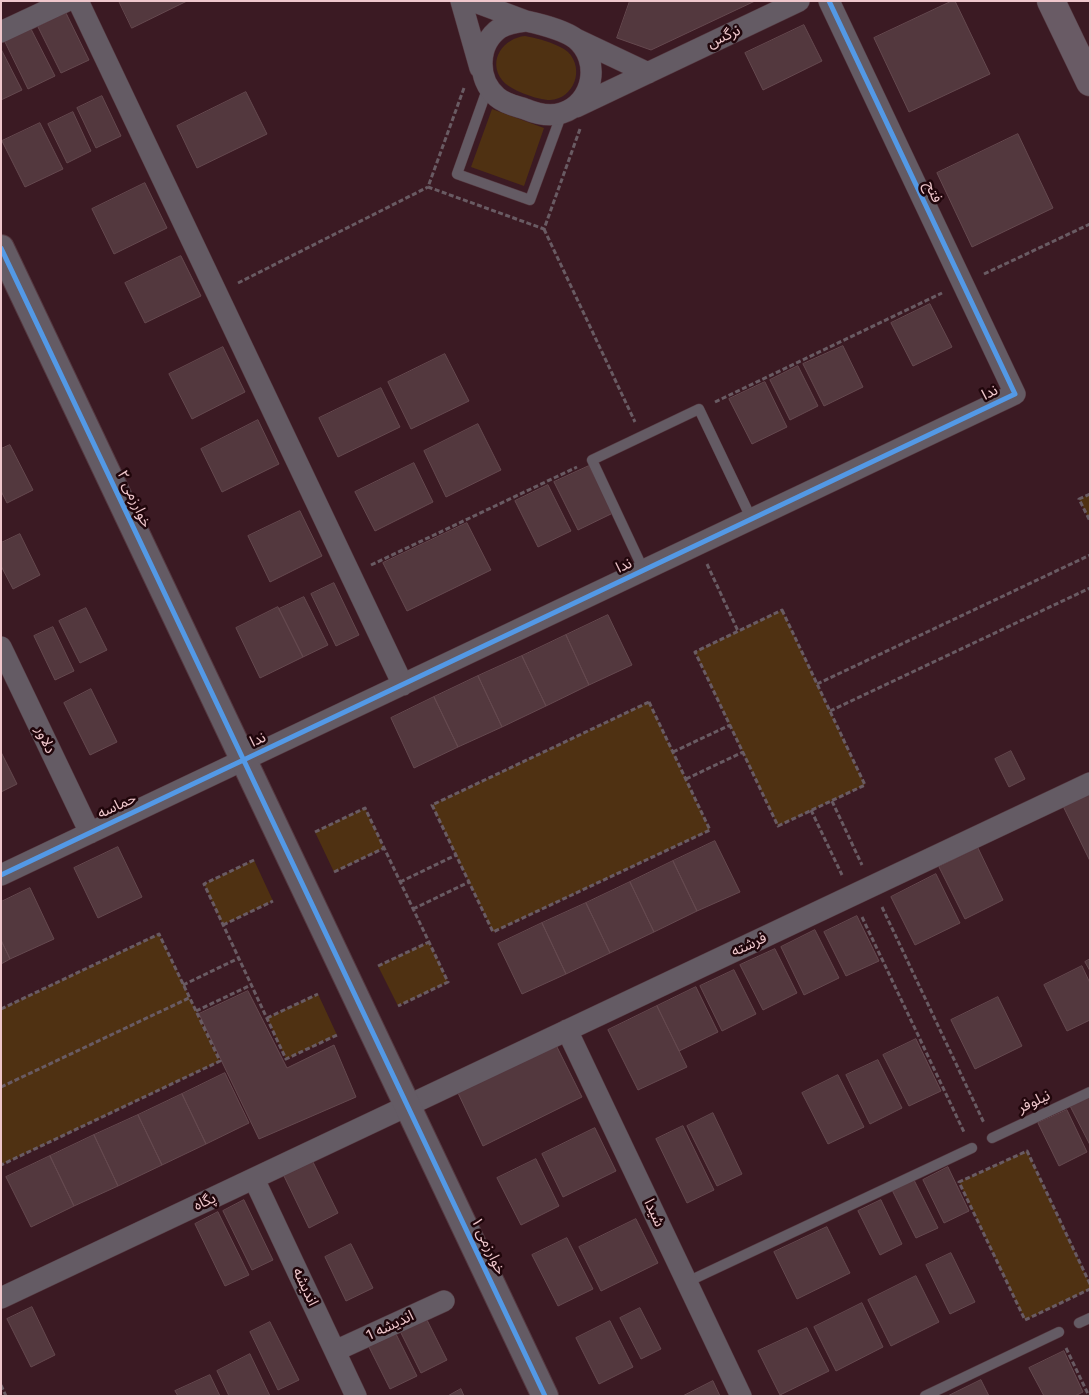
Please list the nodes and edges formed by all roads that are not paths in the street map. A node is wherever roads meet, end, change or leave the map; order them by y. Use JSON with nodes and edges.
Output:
{"nodes":[{"id":1,"x":67,"y":1,"type":"edge"},
{"id":2,"x":78,"y":1,"type":"edge"},
{"id":3,"x":461,"y":1,"type":"edge"},
{"id":4,"x":472,"y":1,"type":"edge"},
{"id":5,"x":799,"y":1,"type":"edge"},
{"id":6,"x":829,"y":1,"type":"edge"},
{"id":7,"x":1051,"y":1,"type":"edge"},
{"id":8,"x":526,"y":21,"type":"junction"},
{"id":9,"x":1,"y":32,"type":"edge"},
{"id":10,"x":575,"y":39,"type":"junction"},
{"id":11,"x":648,"y":73,"type":"junction"},
{"id":12,"x":486,"y":81,"type":"junction"},
{"id":13,"x":1090,"y":82,"type":"edge"},
{"id":14,"x":567,"y":111,"type":"junction"},
{"id":15,"x":1,"y":248,"type":"edge"},
{"id":16,"x":1015,"y":394,"type":"joint"},
{"id":17,"x":752,"y":520,"type":"junction"},
{"id":18,"x":644,"y":571,"type":"junction"},
{"id":19,"x":1,"y":646,"type":"edge"},
{"id":20,"x":403,"y":685,"type":"junction"},
{"id":21,"x":244,"y":760,"type":"junction"},
{"id":22,"x":1090,"y":784,"type":"edge"},
{"id":23,"x":90,"y":833,"type":"junction"},
{"id":24,"x":1,"y":875,"type":"edge"},
{"id":25,"x":567,"y":1030,"type":"junction"},
{"id":26,"x":1090,"y":1092,"type":"edge"},
{"id":27,"x":408,"y":1106,"type":"junction"},
{"id":28,"x":992,"y":1138,"type":"road end"},
{"id":29,"x":972,"y":1148,"type":"road end"},
{"id":30,"x":254,"y":1179,"type":"junction"},
{"id":31,"x":687,"y":1282,"type":"junction"},
{"id":32,"x":1,"y":1298,"type":"edge"},
{"id":33,"x":444,"y":1301,"type":"dead end"},
{"id":34,"x":1090,"y":1318,"type":"edge"},
{"id":35,"x":1080,"y":1323,"type":"dead end"},
{"id":36,"x":1059,"y":1332,"type":"road end"},
{"id":37,"x":335,"y":1352,"type":"junction"},
{"id":38,"x":356,"y":1396,"type":"edge"},
{"id":39,"x":545,"y":1396,"type":"edge"},
{"id":40,"x":741,"y":1396,"type":"edge"},
{"id":41,"x":925,"y":1396,"type":"edge"}],
"edges":[{"from":1,"to":9,"type":"street"},
{"from":2,"to":20,"type":"street"},
{"from":3,"to":12,"type":"street"},
{"from":4,"to":8,"type":"street"},
{"from":5,"to":11,"type":"street","name":"نرگس"},
{"from":6,"to":16,"type":"street","name":"فتح"},
{"from":7,"to":13,"type":"main road"},
{"from":8,"to":10,"type":"street"},
{"from":8,"to":12,"type":"street"},
{"from":10,"to":11,"type":"street"},
{"from":10,"to":14,"type":"street"},
{"from":11,"to":14,"type":"street","name":"نرگس"},
{"from":12,"to":14,"type":"street"},
{"from":12,"to":14,"type":"lane"},
{"from":15,"to":21,"type":"street","name":"خوارزمی ۲"},
{"from":16,"to":17,"type":"street","name":"ندا"},
{"from":17,"to":18,"type":"street","name":"ندا"},
{"from":17,"to":18,"type":"lane"},
{"from":18,"to":20,"type":"street","name":"ندا"},
{"from":19,"to":23,"type":"street","name":"دلاور"},
{"from":20,"to":21,"type":"street","name":"ندا"},
{"from":21,"to":23,"type":"street","name":"حماسه"},
{"from":21,"to":27,"type":"street","name":"خوارزمی ۲"},
{"from":22,"to":25,"type":"street","name":"فرشته"},
{"from":23,"to":24,"type":"street","name":"حماسه"},
{"from":25,"to":27,"type":"street","name":"فرشته"},
{"from":25,"to":31,"type":"street","name":"شیدا"},
{"from":26,"to":28,"type":"lane","name":"نیلوفر"},
{"from":27,"to":30,"type":"street","name":"پگاه"},
{"from":27,"to":39,"type":"street","name":"خوارزمی ۱"},
{"from":29,"to":31,"type":"lane"},
{"from":30,"to":32,"type":"street","name":"پگاه"},
{"from":30,"to":37,"type":"street","name":"اندیشه"},
{"from":31,"to":40,"type":"street","name":"شیدا"},
{"from":33,"to":37,"type":"street","name":"اندیشه 1"},
{"from":34,"to":35,"type":"lane"},
{"from":36,"to":41,"type":"lane"},
{"from":37,"to":38,"type":"street","name":"اندیشه"}]}
